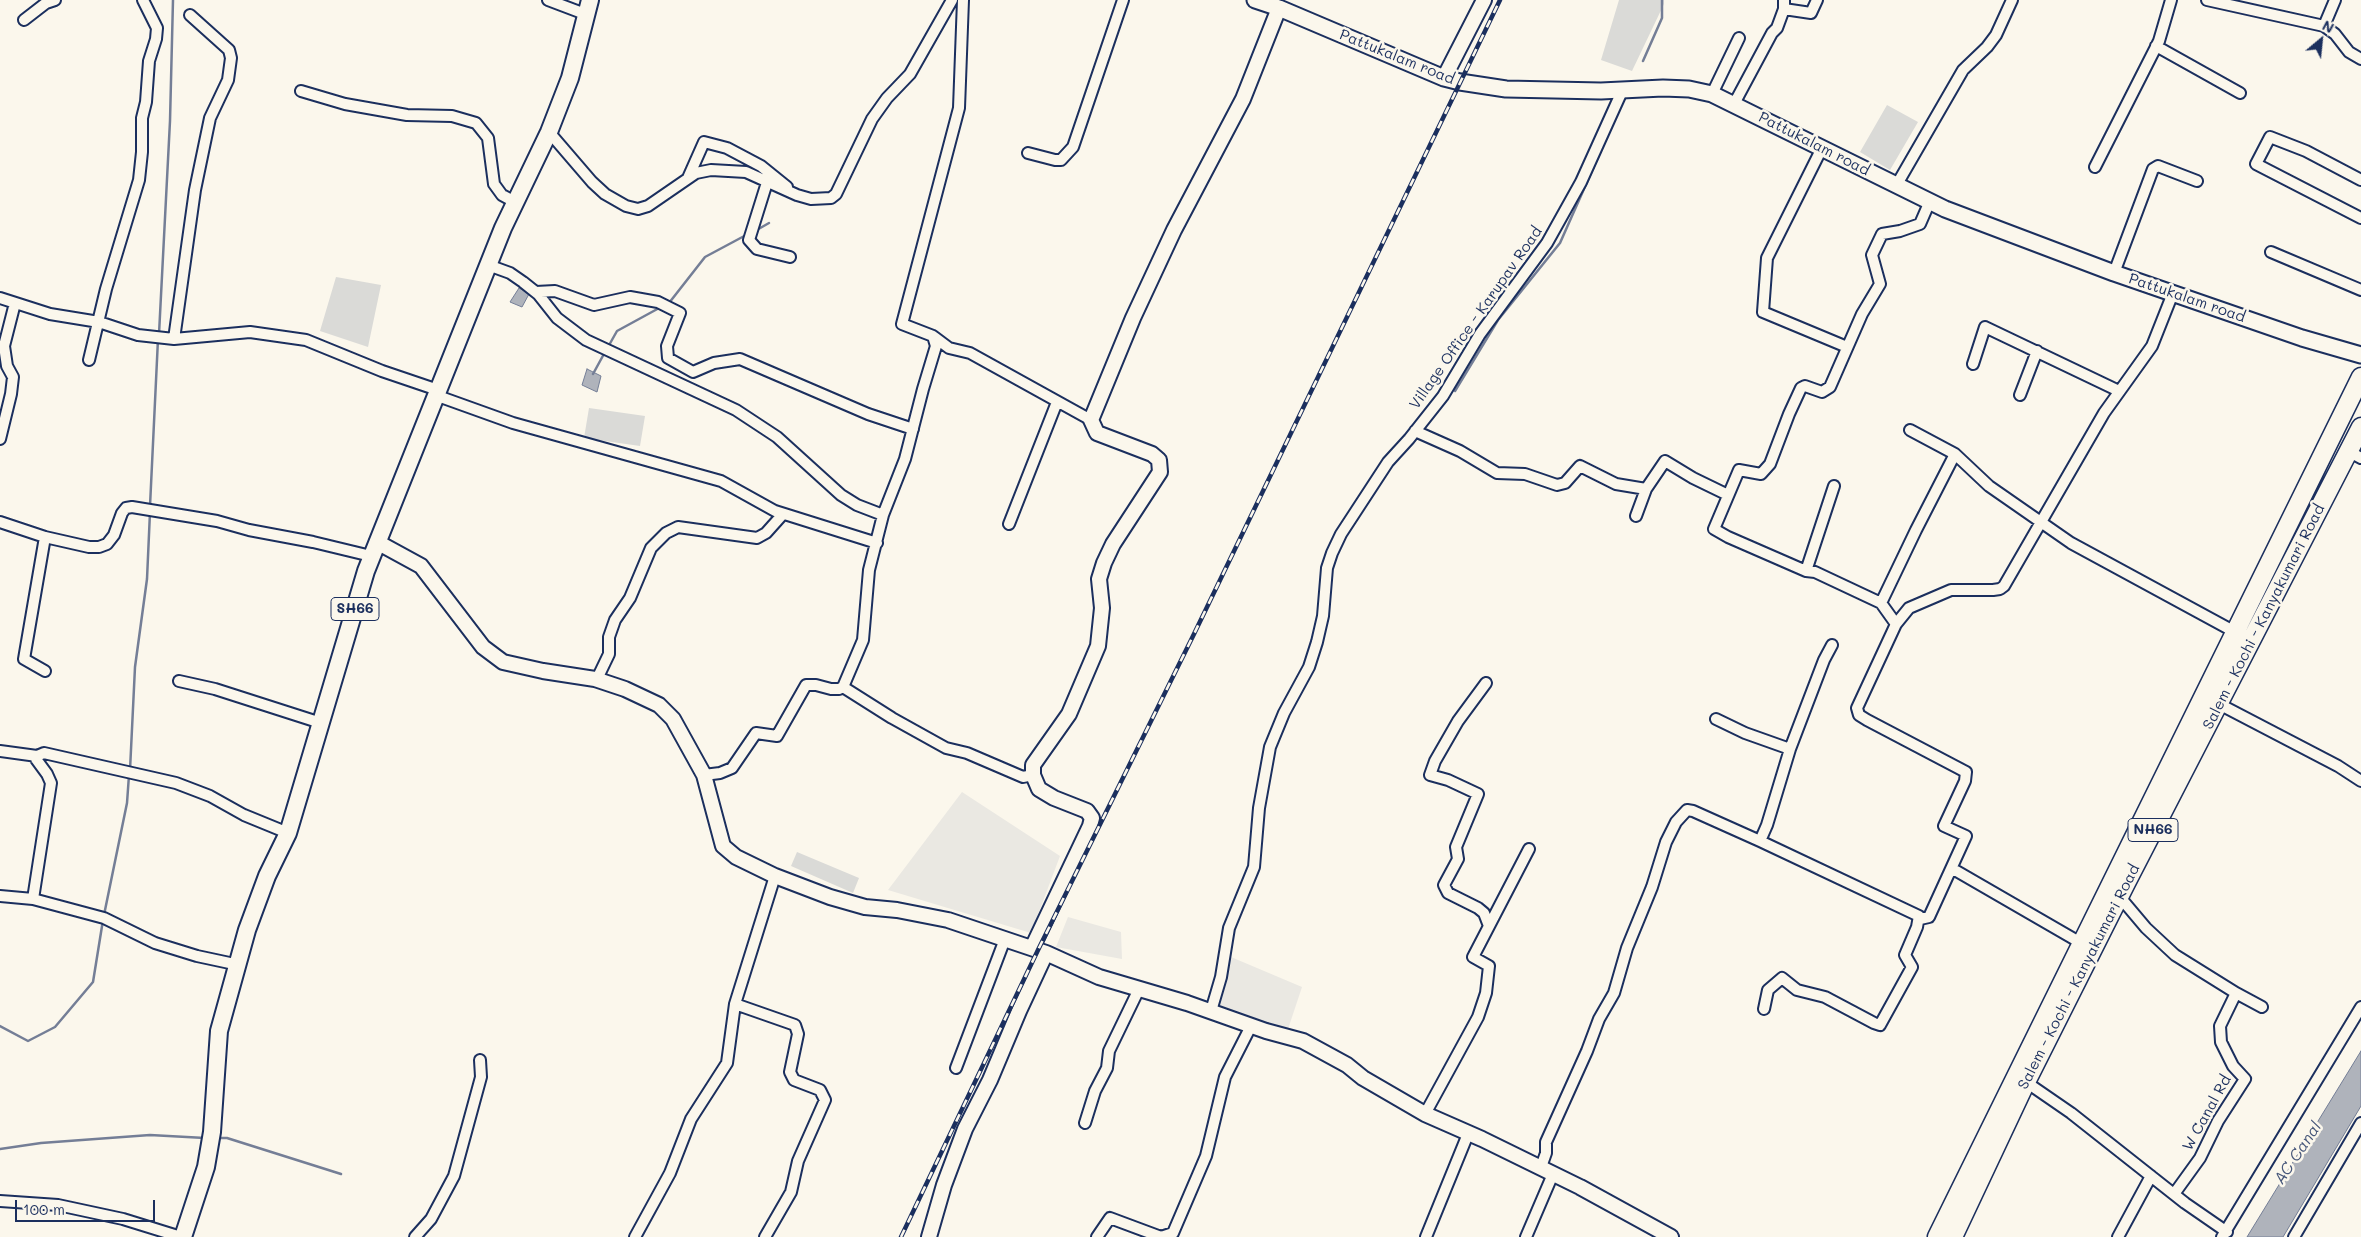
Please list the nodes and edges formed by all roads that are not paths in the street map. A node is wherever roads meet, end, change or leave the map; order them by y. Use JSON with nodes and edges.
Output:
{"nodes":[{"id":1,"x":54,"y":0,"type":"edge"},
{"id":2,"x":143,"y":0,"type":"edge"},
{"id":3,"x":548,"y":0,"type":"edge"},
{"id":4,"x":952,"y":0,"type":"edge"},
{"id":5,"x":963,"y":0,"type":"edge"},
{"id":6,"x":1123,"y":0,"type":"edge"},
{"id":7,"x":1255,"y":0,"type":"edge"},
{"id":8,"x":1484,"y":0,"type":"edge"},
{"id":9,"x":1817,"y":0,"type":"edge"},
{"id":10,"x":2012,"y":0,"type":"edge"},
{"id":11,"x":2171,"y":0,"type":"edge"},
{"id":12,"x":2207,"y":0,"type":"edge"},
{"id":13,"x":2335,"y":0,"type":"edge"},
{"id":14,"x":1279,"y":4,"type":"edge"},
{"id":15,"x":1784,"y":4,"type":"edge"},
{"id":16,"x":587,"y":7,"type":"edge"},
{"id":17,"x":190,"y":15,"type":"dead end"},
{"id":18,"x":24,"y":20,"type":"dead end"},
{"id":19,"x":2324,"y":26,"type":"junction"},
{"id":20,"x":1739,"y":38,"type":"dead end"},
{"id":21,"x":2156,"y":46,"type":"junction"},
{"id":22,"x":2361,"y":59,"type":"edge"},
{"id":23,"x":1444,"y":78,"type":"junction"},
{"id":24,"x":1622,"y":89,"type":"junction"},
{"id":25,"x":301,"y":91,"type":"dead end"},
{"id":26,"x":2240,"y":93,"type":"dead end"},
{"id":27,"x":1712,"y":94,"type":"junction"},
{"id":28,"x":1734,"y":104,"type":"junction"},
{"id":29,"x":549,"y":132,"type":"junction"},
{"id":30,"x":1822,"y":148,"type":"junction"},
{"id":31,"x":1028,"y":154,"type":"dead end"},
{"id":32,"x":2095,"y":167,"type":"dead end"},
{"id":33,"x":688,"y":178,"type":"junction"},
{"id":34,"x":769,"y":178,"type":"junction"},
{"id":35,"x":2361,"y":180,"type":"edge"},
{"id":36,"x":2197,"y":181,"type":"dead end"},
{"id":37,"x":1896,"y":186,"type":"junction"},
{"id":38,"x":515,"y":202,"type":"junction"},
{"id":39,"x":1930,"y":202,"type":"junction"},
{"id":40,"x":2361,"y":218,"type":"edge"},
{"id":41,"x":2271,"y":252,"type":"dead end"},
{"id":42,"x":790,"y":257,"type":"dead end"},
{"id":43,"x":488,"y":265,"type":"junction"},
{"id":44,"x":2114,"y":273,"type":"junction"},
{"id":45,"x":2361,"y":290,"type":"edge"},
{"id":46,"x":536,"y":292,"type":"junction"},
{"id":47,"x":2173,"y":294,"type":"junction"},
{"id":48,"x":0,"y":298,"type":"edge"},
{"id":49,"x":16,"y":303,"type":"junction"},
{"id":50,"x":99,"y":322,"type":"junction"},
{"id":51,"x":933,"y":336,"type":"junction"},
{"id":52,"x":174,"y":339,"type":"junction"},
{"id":53,"x":1847,"y":347,"type":"junction"},
{"id":54,"x":2037,"y":352,"type":"junction"},
{"id":55,"x":2361,"y":355,"type":"edge"},
{"id":56,"x":89,"y":360,"type":"dead end"},
{"id":57,"x":1973,"y":364,"type":"dead end"},
{"id":58,"x":2361,"y":377,"type":"edge"},
{"id":59,"x":2119,"y":391,"type":"junction"},
{"id":60,"x":437,"y":392,"type":"junction"},
{"id":61,"x":2020,"y":395,"type":"dead end"},
{"id":62,"x":1057,"y":402,"type":"junction"},
{"id":63,"x":1091,"y":420,"type":"junction"},
{"id":64,"x":2361,"y":427,"type":"edge"},
{"id":65,"x":913,"y":429,"type":"junction"},
{"id":66,"x":1910,"y":430,"type":"dead end"},
{"id":67,"x":1415,"y":431,"type":"junction"},
{"id":68,"x":0,"y":439,"type":"edge"},
{"id":69,"x":1955,"y":454,"type":"junction"},
{"id":70,"x":2355,"y":454,"type":"edge"},
{"id":71,"x":1834,"y":486,"type":"dead end"},
{"id":72,"x":1646,"y":489,"type":"junction"},
{"id":73,"x":1728,"y":495,"type":"junction"},
{"id":74,"x":783,"y":514,"type":"junction"},
{"id":75,"x":883,"y":515,"type":"junction"},
{"id":76,"x":1636,"y":516,"type":"dead end"},
{"id":77,"x":0,"y":522,"type":"edge"},
{"id":78,"x":2042,"y":522,"type":"junction"},
{"id":79,"x":1009,"y":524,"type":"dead end"},
{"id":80,"x":45,"y":537,"type":"junction"},
{"id":81,"x":877,"y":543,"type":"junction"},
{"id":82,"x":374,"y":549,"type":"junction"},
{"id":83,"x":1806,"y":571,"type":"junction"},
{"id":84,"x":1882,"y":603,"type":"junction"},
{"id":85,"x":1896,"y":624,"type":"junction"},
{"id":86,"x":2235,"y":632,"type":"junction"},
{"id":87,"x":1832,"y":645,"type":"dead end"},
{"id":88,"x":45,"y":670,"type":"dead end"},
{"id":89,"x":597,"y":679,"type":"junction"},
{"id":90,"x":179,"y":681,"type":"dead end"},
{"id":91,"x":1486,"y":683,"type":"dead end"},
{"id":92,"x":843,"y":687,"type":"junction"},
{"id":93,"x":2219,"y":704,"type":"junction"},
{"id":94,"x":1716,"y":718,"type":"dead end"},
{"id":95,"x":321,"y":723,"type":"junction"},
{"id":96,"x":1790,"y":749,"type":"junction"},
{"id":97,"x":0,"y":751,"type":"edge"},
{"id":98,"x":37,"y":756,"type":"junction"},
{"id":99,"x":704,"y":775,"type":"junction"},
{"id":100,"x":1033,"y":775,"type":"junction"},
{"id":101,"x":2361,"y":781,"type":"edge"},
{"id":102,"x":288,"y":833,"type":"junction"},
{"id":103,"x":1760,"y":841,"type":"junction"},
{"id":104,"x":1529,"y":849,"type":"dead end"},
{"id":105,"x":1953,"y":869,"type":"junction"},
{"id":106,"x":775,"y":876,"type":"junction"},
{"id":107,"x":0,"y":896,"type":"edge"},
{"id":108,"x":2119,"y":896,"type":"junction"},
{"id":109,"x":33,"y":899,"type":"junction"},
{"id":110,"x":1920,"y":919,"type":"junction"},
{"id":111,"x":1489,"y":926,"type":"junction"},
{"id":112,"x":1006,"y":939,"type":"junction"},
{"id":113,"x":2081,"y":943,"type":"junction"},
{"id":114,"x":1032,"y":948,"type":"junction"},
{"id":115,"x":1046,"y":953,"type":"junction"},
{"id":116,"x":238,"y":965,"type":"junction"},
{"id":117,"x":1139,"y":989,"type":"junction"},
{"id":118,"x":2236,"y":993,"type":"junction"},
{"id":119,"x":735,"y":1004,"type":"junction"},
{"id":120,"x":2262,"y":1007,"type":"dead end"},
{"id":121,"x":2361,"y":1007,"type":"edge"},
{"id":122,"x":1764,"y":1009,"type":"dead end"},
{"id":123,"x":1211,"y":1011,"type":"junction"},
{"id":124,"x":1251,"y":1026,"type":"junction"},
{"id":125,"x":480,"y":1060,"type":"dead end"},
{"id":126,"x":956,"y":1068,"type":"dead end"},
{"id":127,"x":2026,"y":1082,"type":"junction"},
{"id":128,"x":1425,"y":1114,"type":"junction"},
{"id":129,"x":1085,"y":1123,"type":"dead end"},
{"id":130,"x":2361,"y":1123,"type":"edge"},
{"id":131,"x":1468,"y":1134,"type":"junction"},
{"id":132,"x":1547,"y":1170,"type":"junction"},
{"id":133,"x":2151,"y":1176,"type":"junction"},
{"id":134,"x":2174,"y":1194,"type":"junction"},
{"id":135,"x":0,"y":1201,"type":"edge"},
{"id":136,"x":2224,"y":1234,"type":"edge"},
{"id":137,"x":1164,"y":1236,"type":"edge"},
{"id":138,"x":182,"y":1237,"type":"edge"},
{"id":139,"x":415,"y":1237,"type":"edge"},
{"id":140,"x":635,"y":1237,"type":"edge"},
{"id":141,"x":765,"y":1237,"type":"edge"},
{"id":142,"x":929,"y":1237,"type":"edge"},
{"id":143,"x":1097,"y":1237,"type":"edge"},
{"id":144,"x":1426,"y":1237,"type":"edge"},
{"id":145,"x":1526,"y":1237,"type":"edge"},
{"id":146,"x":1671,"y":1237,"type":"edge"},
{"id":147,"x":1937,"y":1237,"type":"edge"},
{"id":148,"x":1953,"y":1237,"type":"edge"},
{"id":149,"x":2118,"y":1237,"type":"edge"},
{"id":150,"x":2294,"y":1237,"type":"edge"}],
"edges":[{"from":1,"to":18,"type":"street"},
{"from":2,"to":50,"type":"street"},
{"from":3,"to":16,"type":"street"},
{"from":4,"to":34,"type":"street"},
{"from":5,"to":51,"type":"street"},
{"from":6,"to":31,"type":"street"},
{"from":7,"to":14,"type":"main road","name":"Pattukalam road"},
{"from":8,"to":23,"type":"street"},
{"from":9,"to":15,"type":"street"},
{"from":10,"to":37,"type":"street"},
{"from":11,"to":21,"type":"street"},
{"from":12,"to":19,"type":"street"},
{"from":13,"to":19,"type":"street"},
{"from":14,"to":23,"type":"main road","name":"Pattukalam road"},
{"from":14,"to":63,"type":"street"},
{"from":15,"to":28,"type":"street"},
{"from":16,"to":29,"type":"main road","number":"SH66"},
{"from":17,"to":52,"type":"street"},
{"from":19,"to":22,"type":"street"},
{"from":20,"to":27,"type":"street"},
{"from":21,"to":26,"type":"street"},
{"from":21,"to":32,"type":"street"},
{"from":23,"to":24,"type":"main road","name":"Pattukalam road"},
{"from":24,"to":27,"type":"main road","name":"Pattukalam road"},
{"from":24,"to":67,"type":"street","name":"Village Office - Karupav Road"},
{"from":25,"to":38,"type":"street"},
{"from":27,"to":28,"type":"main road","name":"Pattukalam road"},
{"from":28,"to":30,"type":"main road","name":"Pattukalam road"},
{"from":29,"to":33,"type":"street"},
{"from":29,"to":38,"type":"main road","number":"SH66"},
{"from":30,"to":37,"type":"main road","name":"Pattukalam road"},
{"from":30,"to":53,"type":"street"},
{"from":33,"to":34,"type":"street"},
{"from":33,"to":34,"type":"street"},
{"from":34,"to":42,"type":"street"},
{"from":35,"to":40,"type":"street"},
{"from":36,"to":44,"type":"street"},
{"from":37,"to":39,"type":"main road","name":"Pattukalam road"},
{"from":38,"to":43,"type":"main road","number":"SH66"},
{"from":39,"to":44,"type":"main road","name":"Pattukalam road"},
{"from":39,"to":53,"type":"street"},
{"from":41,"to":45,"type":"street"},
{"from":43,"to":46,"type":"street"},
{"from":43,"to":60,"type":"main road","number":"SH66"},
{"from":44,"to":47,"type":"main road","name":"Pattukalam road"},
{"from":46,"to":65,"type":"street"},
{"from":46,"to":75,"type":"street"},
{"from":47,"to":55,"type":"main road","name":"Pattukalam road"},
{"from":47,"to":59,"type":"street"},
{"from":48,"to":49,"type":"street"},
{"from":49,"to":50,"type":"street"},
{"from":49,"to":68,"type":"street"},
{"from":50,"to":52,"type":"street"},
{"from":50,"to":56,"type":"street"},
{"from":51,"to":62,"type":"street"},
{"from":51,"to":65,"type":"street"},
{"from":52,"to":60,"type":"street"},
{"from":53,"to":73,"type":"street"},
{"from":54,"to":57,"type":"street"},
{"from":54,"to":59,"type":"street"},
{"from":54,"to":61,"type":"street"},
{"from":58,"to":86,"type":"highway"},
{"from":59,"to":78,"type":"street"},
{"from":60,"to":74,"type":"street"},
{"from":60,"to":82,"type":"main road","number":"SH66"},
{"from":62,"to":63,"type":"street"},
{"from":62,"to":79,"type":"street"},
{"from":63,"to":100,"type":"street"},
{"from":64,"to":70,"type":"highway","name":"Salem - Kochi - Kanyakumari Road","number":"NH66"},
{"from":65,"to":75,"type":"street"},
{"from":66,"to":69,"type":"street"},
{"from":67,"to":72,"type":"street"},
{"from":67,"to":123,"type":"street","name":"Village Office - Karupav Road"},
{"from":69,"to":78,"type":"street"},
{"from":69,"to":84,"type":"street"},
{"from":70,"to":93,"type":"highway","name":"Salem - Kochi - Kanyakumari Road","number":"NH66"},
{"from":71,"to":83,"type":"street"},
{"from":72,"to":73,"type":"street"},
{"from":72,"to":76,"type":"street"},
{"from":73,"to":83,"type":"street"},
{"from":74,"to":81,"type":"street"},
{"from":74,"to":89,"type":"street"},
{"from":75,"to":81,"type":"street"},
{"from":77,"to":80,"type":"street"},
{"from":78,"to":85,"type":"street"},
{"from":78,"to":86,"type":"street"},
{"from":80,"to":82,"type":"street"},
{"from":80,"to":88,"type":"street"},
{"from":81,"to":92,"type":"street"},
{"from":82,"to":89,"type":"street"},
{"from":82,"to":95,"type":"main road","number":"SH66"},
{"from":83,"to":84,"type":"street"},
{"from":84,"to":85,"type":"street"},
{"from":85,"to":105,"type":"street"},
{"from":86,"to":113,"type":"highway"},
{"from":87,"to":96,"type":"street"},
{"from":89,"to":99,"type":"street"},
{"from":90,"to":95,"type":"street"},
{"from":91,"to":111,"type":"street"},
{"from":92,"to":99,"type":"street"},
{"from":92,"to":100,"type":"street"},
{"from":93,"to":101,"type":"street"},
{"from":93,"to":108,"type":"highway","name":"Salem - Kochi - Kanyakumari Road","number":"NH66"},
{"from":94,"to":96,"type":"street"},
{"from":95,"to":102,"type":"main road","number":"SH66"},
{"from":96,"to":103,"type":"street"},
{"from":97,"to":98,"type":"street"},
{"from":98,"to":102,"type":"street"},
{"from":98,"to":109,"type":"street"},
{"from":99,"to":106,"type":"street"},
{"from":100,"to":114,"type":"street"},
{"from":102,"to":116,"type":"main road","number":"SH66"},
{"from":103,"to":110,"type":"street"},
{"from":103,"to":132,"type":"street"},
{"from":104,"to":111,"type":"street"},
{"from":105,"to":110,"type":"street"},
{"from":105,"to":113,"type":"street"},
{"from":106,"to":112,"type":"street"},
{"from":106,"to":119,"type":"street"},
{"from":107,"to":109,"type":"street"},
{"from":108,"to":118,"type":"street"},
{"from":108,"to":127,"type":"highway","name":"Salem - Kochi - Kanyakumari Road","number":"NH66"},
{"from":109,"to":116,"type":"street"},
{"from":110,"to":122,"type":"street"},
{"from":111,"to":128,"type":"street"},
{"from":112,"to":114,"type":"street"},
{"from":112,"to":126,"type":"street"},
{"from":113,"to":147,"type":"highway"},
{"from":114,"to":115,"type":"street"},
{"from":115,"to":117,"type":"street"},
{"from":115,"to":142,"type":"street"},
{"from":116,"to":138,"type":"main road","number":"SH66"},
{"from":117,"to":123,"type":"street"},
{"from":117,"to":129,"type":"street"},
{"from":118,"to":120,"type":"street"},
{"from":118,"to":134,"type":"street","name":"W Canal Rd"},
{"from":119,"to":140,"type":"street"},
{"from":119,"to":141,"type":"street"},
{"from":121,"to":136,"type":"street"},
{"from":123,"to":124,"type":"street"},
{"from":124,"to":128,"type":"street"},
{"from":124,"to":137,"type":"street"},
{"from":125,"to":139,"type":"street"},
{"from":127,"to":133,"type":"street"},
{"from":127,"to":148,"type":"highway","name":"Salem - Kochi - Kanyakumari Road","number":"NH66"},
{"from":128,"to":131,"type":"street"},
{"from":130,"to":150,"type":"street"},
{"from":131,"to":132,"type":"street"},
{"from":131,"to":144,"type":"street"},
{"from":132,"to":145,"type":"street"},
{"from":132,"to":146,"type":"street"},
{"from":133,"to":134,"type":"street"},
{"from":133,"to":149,"type":"street"},
{"from":134,"to":136,"type":"street"},
{"from":135,"to":138,"type":"street"},
{"from":137,"to":143,"type":"street"}]}
